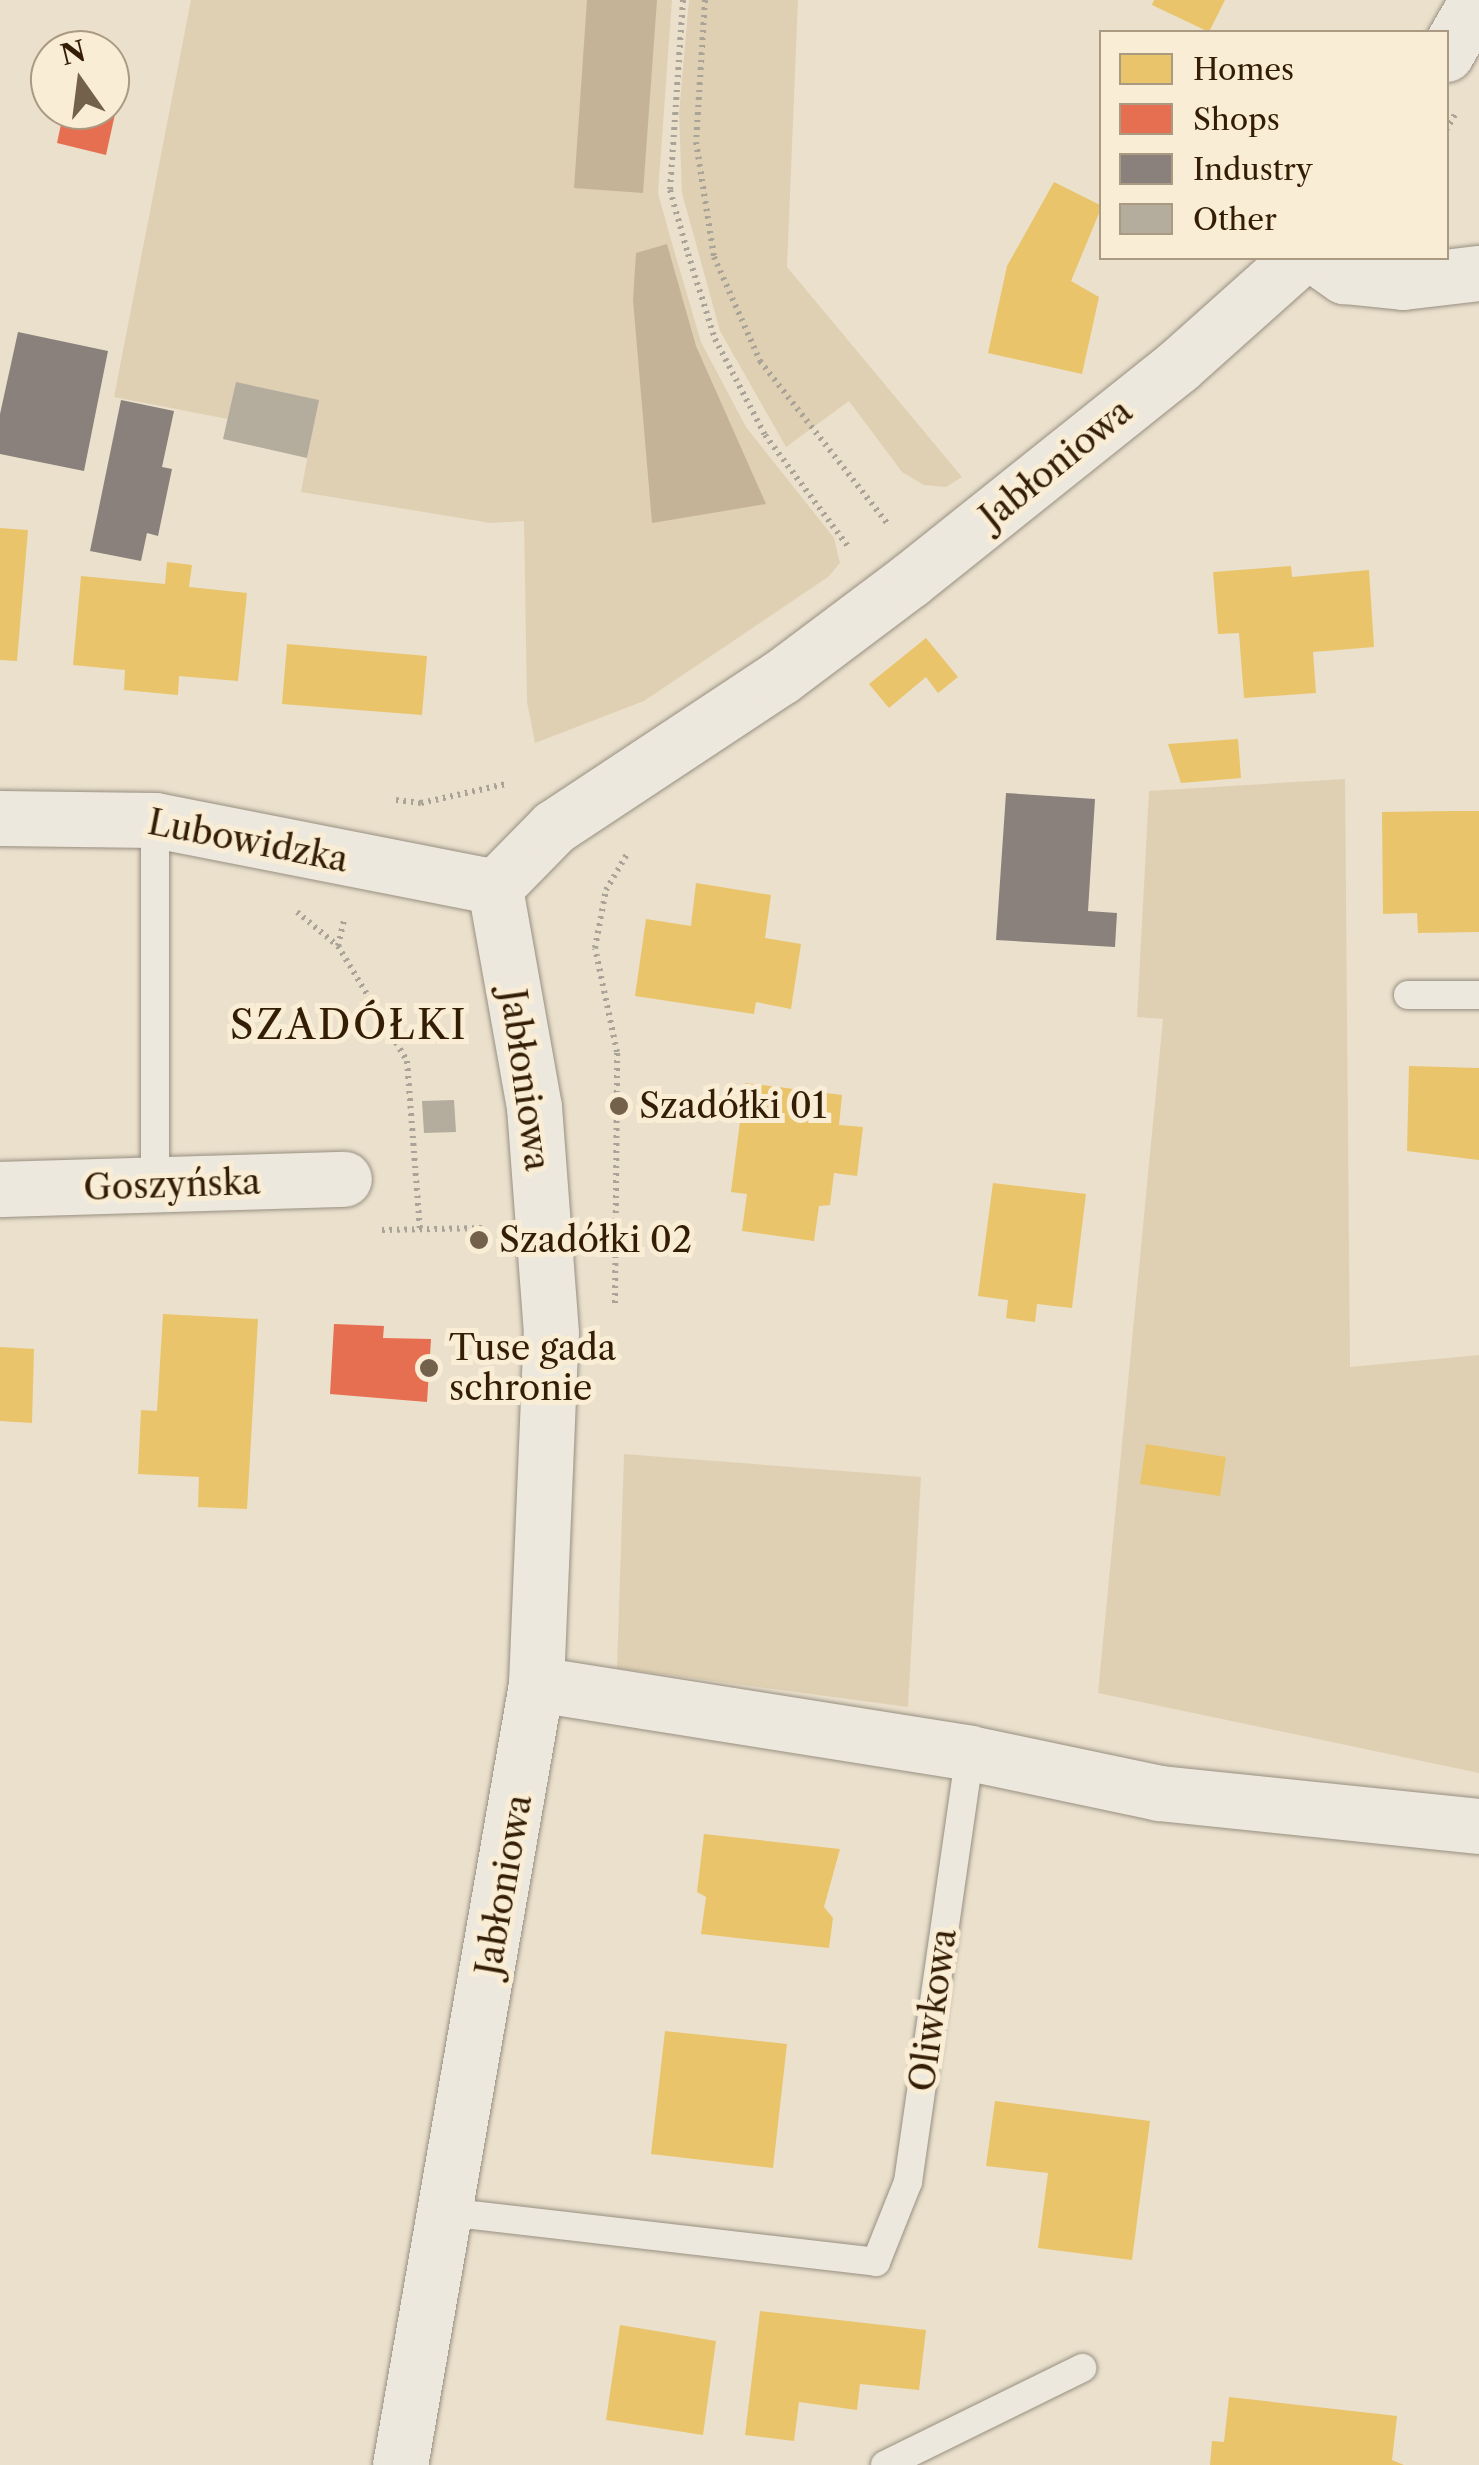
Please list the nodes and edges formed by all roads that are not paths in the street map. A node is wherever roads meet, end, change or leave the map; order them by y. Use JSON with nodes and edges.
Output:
{"nodes":[{"id":1,"x":1477,"y":0,"type":"edge"},
{"id":2,"x":1449,"y":49,"type":"edge"},
{"id":3,"x":1297,"y":260,"type":"edge"},
{"id":4,"x":1321,"y":260,"type":"edge"},
{"id":5,"x":1479,"y":273,"type":"edge"},
{"id":6,"x":0,"y":818,"type":"edge"},
{"id":7,"x":155,"y":820,"type":"junction"},
{"id":8,"x":495,"y":886,"type":"junction"},
{"id":9,"x":1408,"y":995,"type":"dead end"},
{"id":10,"x":1479,"y":995,"type":"edge"},
{"id":11,"x":344,"y":1179,"type":"road end"},
{"id":12,"x":155,"y":1186,"type":"junction"},
{"id":13,"x":0,"y":1189,"type":"edge"},
{"id":14,"x":536,"y":1684,"type":"junction"},
{"id":15,"x":970,"y":1753,"type":"junction"},
{"id":16,"x":1479,"y":1826,"type":"edge"},
{"id":17,"x":446,"y":2212,"type":"junction"},
{"id":18,"x":1082,"y":2368,"type":"dead end"},
{"id":19,"x":400,"y":2465,"type":"edge"},
{"id":20,"x":885,"y":2465,"type":"edge"}],
"edges":[{"from":1,"to":2,"type":"main road"},
{"from":3,"to":8,"type":"main road","name":"Jabłoniowa"},
{"from":4,"to":5,"type":"main road"},
{"from":6,"to":7,"type":"main road","name":"Lubowidzka"},
{"from":7,"to":8,"type":"main road","name":"Lubowidzka"},
{"from":7,"to":12,"type":"lane"},
{"from":8,"to":14,"type":"main road","name":"Jabłoniowa"},
{"from":9,"to":10,"type":"lane"},
{"from":11,"to":12,"type":"main road","name":"Goszyńska"},
{"from":12,"to":13,"type":"main road","name":"Goszyńska"},
{"from":14,"to":15,"type":"main road"},
{"from":14,"to":17,"type":"main road","name":"Jabłoniowa"},
{"from":15,"to":16,"type":"main road"},
{"from":15,"to":17,"type":"lane","name":"Oliwkowa"},
{"from":17,"to":19,"type":"main road","name":"Jabłoniowa"},
{"from":18,"to":20,"type":"lane"}]}
